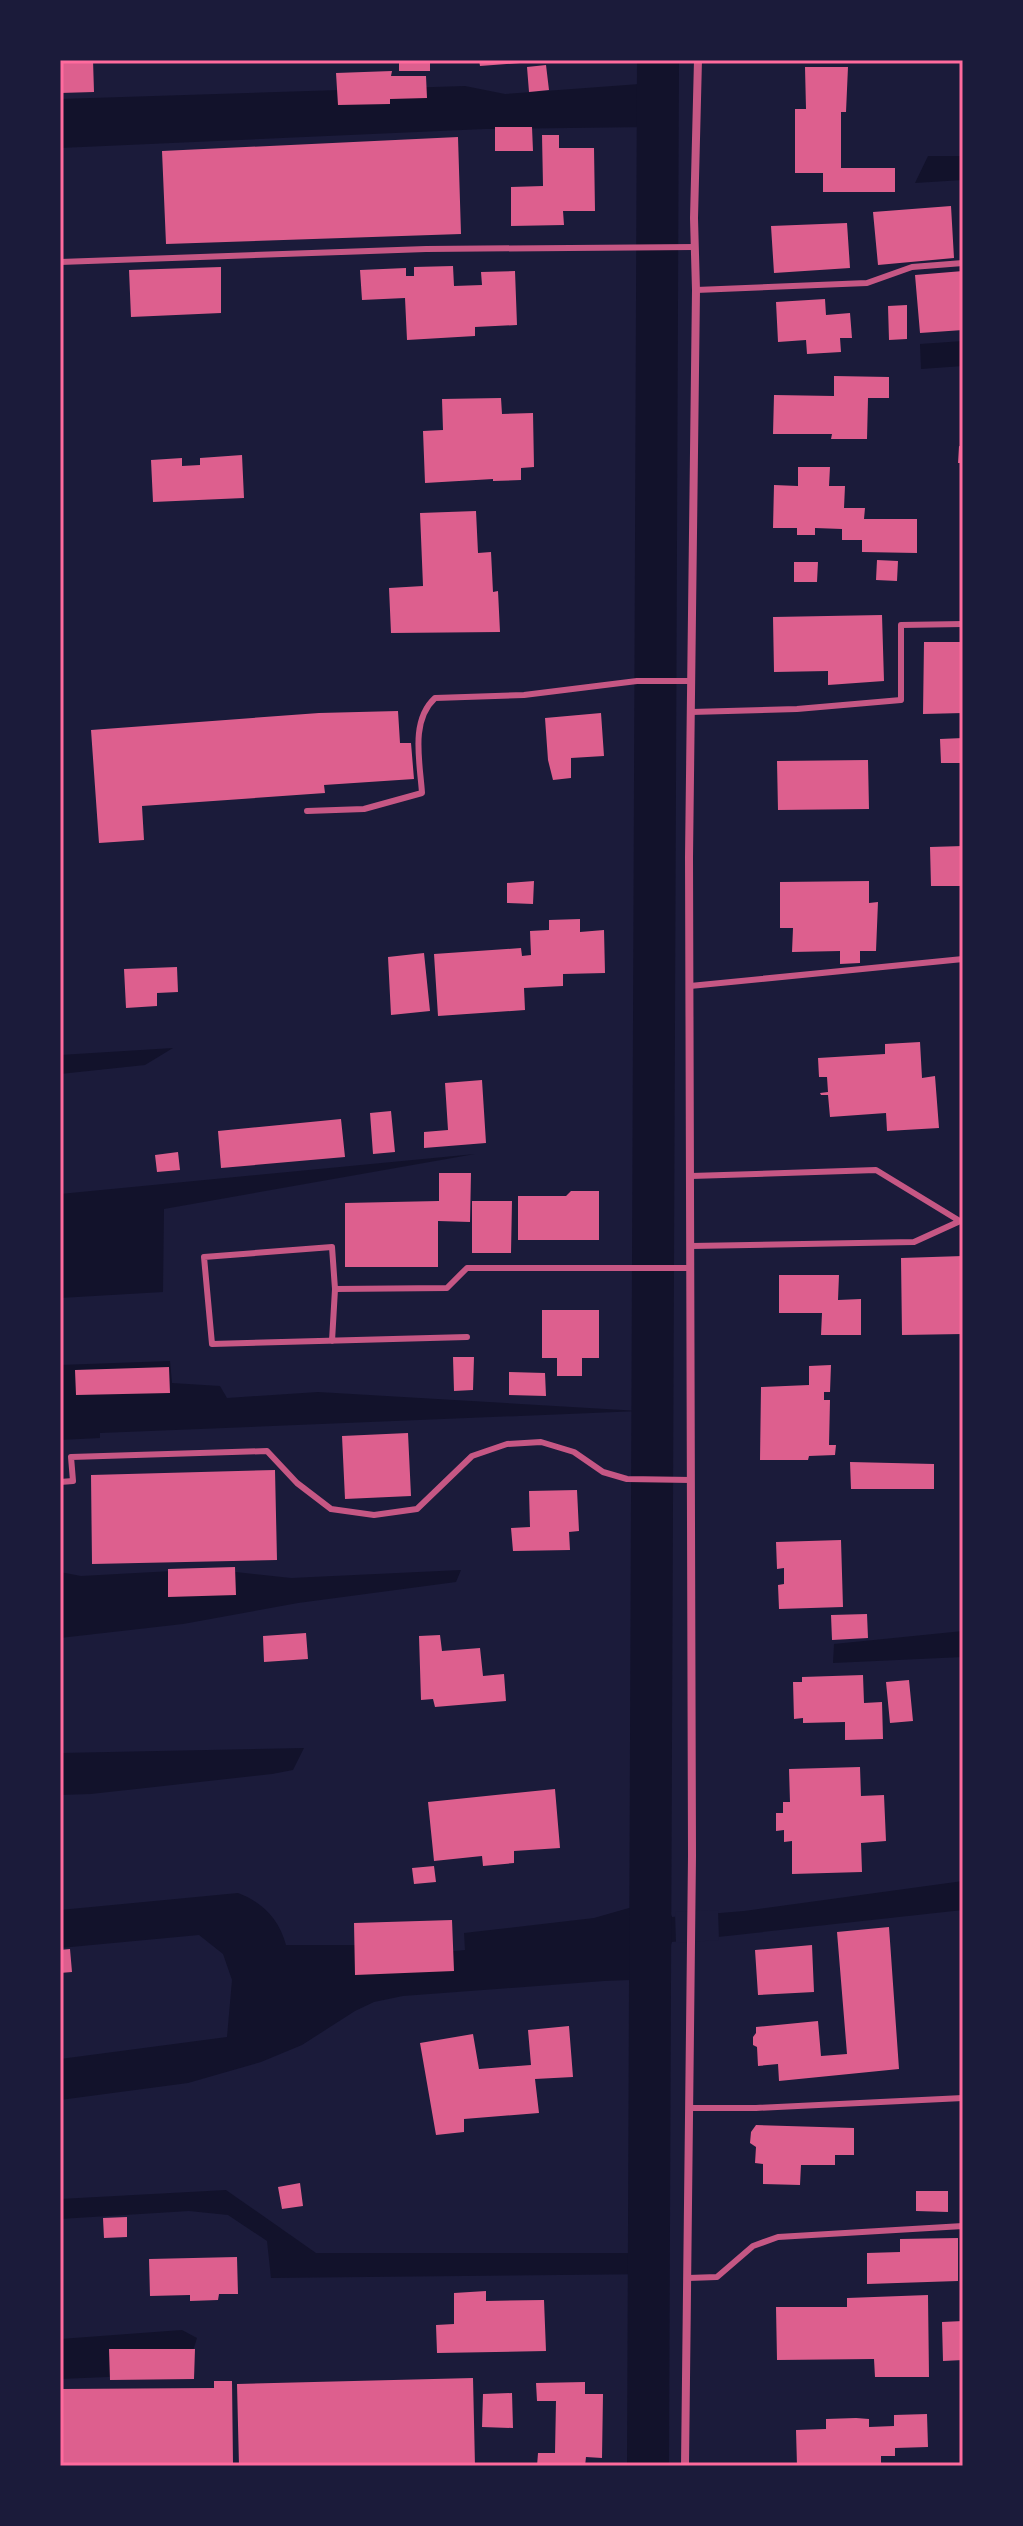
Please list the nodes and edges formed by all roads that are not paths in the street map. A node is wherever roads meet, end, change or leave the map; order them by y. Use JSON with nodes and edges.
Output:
{"nodes":[{"id":1,"x":698,"y":60,"type":"edge"},
{"id":2,"x":694,"y":247,"type":"junction"},
{"id":3,"x":60,"y":262,"type":"edge"},
{"id":4,"x":963,"y":263,"type":"edge"},
{"id":5,"x":696,"y":290,"type":"junction"},
{"id":6,"x":963,"y":624,"type":"edge"},
{"id":7,"x":691,"y":681,"type":"junction"},
{"id":8,"x":691,"y":712,"type":"junction"},
{"id":9,"x":307,"y":811,"type":"dead end"},
{"id":10,"x":963,"y":959,"type":"edge"},
{"id":11,"x":690,"y":986,"type":"junction"},
{"id":12,"x":691,"y":1176,"type":"junction"},
{"id":13,"x":960,"y":1222,"type":"edge"},
{"id":14,"x":691,"y":1246,"type":"junction"},
{"id":15,"x":691,"y":1268,"type":"junction"},
{"id":16,"x":335,"y":1289,"type":"junction"},
{"id":17,"x":467,"y":1337,"type":"dead end"},
{"id":18,"x":332,"y":1341,"type":"junction"},
{"id":19,"x":691,"y":1480,"type":"junction"},
{"id":20,"x":60,"y":1482,"type":"edge"},
{"id":21,"x":963,"y":2098,"type":"edge"},
{"id":22,"x":690,"y":2108,"type":"junction"},
{"id":23,"x":963,"y":2226,"type":"edge"},
{"id":24,"x":688,"y":2278,"type":"junction"},
{"id":25,"x":685,"y":2466,"type":"edge"}],
"edges":[{"from":1,"to":2,"type":"street"},
{"from":2,"to":3,"type":"lane"},
{"from":2,"to":5,"type":"street"},
{"from":4,"to":5,"type":"lane"},
{"from":5,"to":7,"type":"street"},
{"from":6,"to":8,"type":"lane"},
{"from":7,"to":8,"type":"street"},
{"from":7,"to":9,"type":"lane"},
{"from":8,"to":11,"type":"street"},
{"from":10,"to":11,"type":"lane"},
{"from":11,"to":12,"type":"street"},
{"from":12,"to":13,"type":"lane"},
{"from":12,"to":14,"type":"street"},
{"from":13,"to":14,"type":"lane"},
{"from":14,"to":15,"type":"street"},
{"from":15,"to":16,"type":"lane"},
{"from":15,"to":19,"type":"street"},
{"from":16,"to":18,"type":"lane"},
{"from":16,"to":18,"type":"lane"},
{"from":17,"to":18,"type":"lane"},
{"from":19,"to":20,"type":"lane"},
{"from":19,"to":22,"type":"street"},
{"from":21,"to":22,"type":"lane"},
{"from":22,"to":24,"type":"street"},
{"from":23,"to":24,"type":"lane"},
{"from":24,"to":25,"type":"street"}]}
